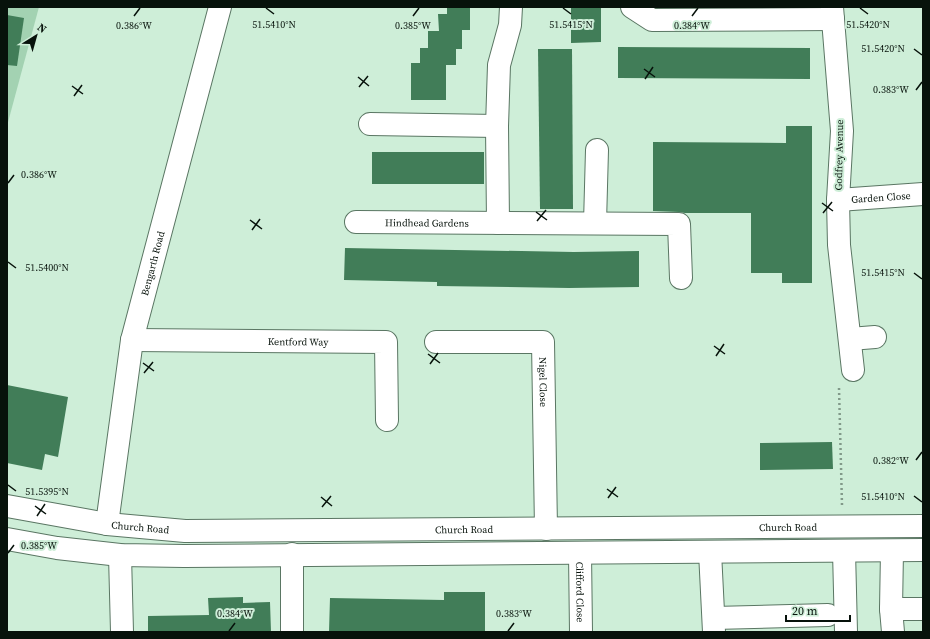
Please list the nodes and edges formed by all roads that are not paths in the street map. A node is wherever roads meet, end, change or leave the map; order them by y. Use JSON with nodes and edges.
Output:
{"nodes":[{"id":1,"x":220,"y":7,"type":"edge"},
{"id":2,"x":511,"y":7,"type":"edge"},
{"id":3,"x":632,"y":7,"type":"edge"},
{"id":4,"x":748,"y":13,"type":"edge"},
{"id":5,"x":833,"y":13,"type":"edge"},
{"id":6,"x":370,"y":124,"type":"dead end"},
{"id":7,"x":497,"y":126,"type":"junction"},
{"id":8,"x":597,"y":150,"type":"dead end"},
{"id":9,"x":923,"y":194,"type":"edge"},
{"id":10,"x":838,"y":200,"type":"junction"},
{"id":11,"x":356,"y":222,"type":"dead end"},
{"id":12,"x":498,"y":223,"type":"junction"},
{"id":13,"x":595,"y":223,"type":"junction"},
{"id":14,"x":681,"y":278,"type":"dead end"},
{"id":15,"x":875,"y":337,"type":"dead end"},
{"id":16,"x":850,"y":339,"type":"junction"},
{"id":17,"x":132,"y":340,"type":"junction"},
{"id":18,"x":436,"y":342,"type":"dead end"},
{"id":19,"x":853,"y":370,"type":"road end"},
{"id":20,"x":387,"y":420,"type":"dead end"},
{"id":21,"x":7,"y":506,"type":"edge"},
{"id":22,"x":107,"y":524,"type":"junction"},
{"id":23,"x":923,"y":526,"type":"edge"},
{"id":24,"x":546,"y":529,"type":"junction"},
{"id":25,"x":7,"y":539,"type":"edge"},
{"id":26,"x":923,"y":550,"type":"edge"},
{"id":27,"x":844,"y":551,"type":"junction"},
{"id":28,"x":892,"y":551,"type":"junction"},
{"id":29,"x":710,"y":552,"type":"junction"},
{"id":30,"x":580,"y":553,"type":"junction"},
{"id":31,"x":292,"y":554,"type":"junction"},
{"id":32,"x":120,"y":563,"type":"junction"},
{"id":33,"x":891,"y":609,"type":"junction"},
{"id":34,"x":923,"y":609,"type":"edge"},
{"id":35,"x":828,"y":615,"type":"dead end"},
{"id":36,"x":714,"y":625,"type":"edge"},
{"id":37,"x":122,"y":632,"type":"edge"},
{"id":38,"x":292,"y":632,"type":"edge"},
{"id":39,"x":581,"y":632,"type":"edge"},
{"id":40,"x":846,"y":632,"type":"edge"},
{"id":41,"x":893,"y":632,"type":"edge"}],
"edges":[{"from":1,"to":17,"type":"main road","name":"Bengarth Road"},
{"from":2,"to":7,"type":"main road"},
{"from":3,"to":4,"type":"main road","name":"Godfrey Avenue"},
{"from":4,"to":5,"type":"main road","name":"Godfrey Avenue"},
{"from":5,"to":10,"type":"main road","name":"Godfrey Avenue"},
{"from":6,"to":7,"type":"main road"},
{"from":7,"to":12,"type":"main road"},
{"from":8,"to":13,"type":"main road"},
{"from":9,"to":10,"type":"main road","name":"Garden Close"},
{"from":10,"to":16,"type":"main road","name":"Godfrey Avenue"},
{"from":11,"to":12,"type":"main road","name":"Hindhead Gardens"},
{"from":12,"to":13,"type":"main road","name":"Hindhead Gardens"},
{"from":13,"to":14,"type":"main road","name":"Hindhead Gardens"},
{"from":15,"to":16,"type":"main road"},
{"from":16,"to":19,"type":"main road","name":"Godfrey Avenue"},
{"from":17,"to":20,"type":"main road","name":"Kentford Way"},
{"from":17,"to":22,"type":"main road","name":"Bengarth Road"},
{"from":18,"to":24,"type":"main road","name":"Nigel Close"},
{"from":21,"to":22,"type":"main road","name":"Church Road"},
{"from":22,"to":24,"type":"main road","name":"Church Road"},
{"from":23,"to":24,"type":"main road","name":"Church Road"},
{"from":25,"to":32,"type":"main road"},
{"from":26,"to":28,"type":"main road"},
{"from":27,"to":28,"type":"main road"},
{"from":27,"to":29,"type":"main road"},
{"from":27,"to":40,"type":"main road"},
{"from":28,"to":33,"type":"main road"},
{"from":29,"to":30,"type":"main road"},
{"from":29,"to":36,"type":"main road"},
{"from":30,"to":31,"type":"main road"},
{"from":30,"to":39,"type":"main road","name":"Clifford Close"},
{"from":31,"to":32,"type":"main road"},
{"from":31,"to":38,"type":"main road"},
{"from":32,"to":37,"type":"main road"},
{"from":33,"to":34,"type":"main road"},
{"from":33,"to":41,"type":"main road"},
{"from":35,"to":36,"type":"main road"}]}
